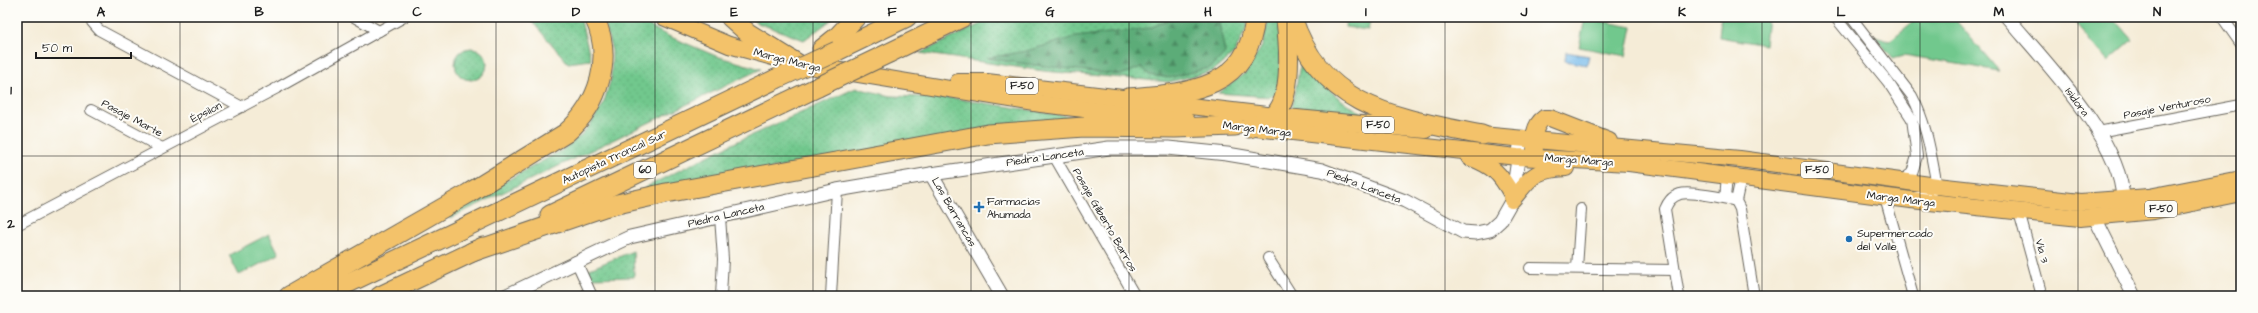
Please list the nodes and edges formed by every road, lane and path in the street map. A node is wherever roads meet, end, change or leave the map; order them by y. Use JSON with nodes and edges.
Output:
{"nodes":[{"id":1,"x":354,"y":17,"type":"edge"},
{"id":2,"x":404,"y":17,"type":"edge"},
{"id":3,"x":594,"y":17,"type":"edge"},
{"id":4,"x":663,"y":17,"type":"edge"},
{"id":5,"x":730,"y":17,"type":"edge"},
{"id":6,"x":856,"y":17,"type":"edge"},
{"id":7,"x":907,"y":17,"type":"edge"},
{"id":8,"x":963,"y":17,"type":"edge"},
{"id":9,"x":1255,"y":17,"type":"edge"},
{"id":10,"x":1286,"y":17,"type":"edge"},
{"id":11,"x":1292,"y":17,"type":"edge"},
{"id":12,"x":1835,"y":17,"type":"edge"},
{"id":13,"x":1851,"y":17,"type":"edge"},
{"id":14,"x":2007,"y":17,"type":"edge"},
{"id":15,"x":2222,"y":17,"type":"edge"},
{"id":16,"x":92,"y":20,"type":"edge"},
{"id":17,"x":379,"y":31,"type":"junction"},
{"id":18,"x":2241,"y":44,"type":"edge"},
{"id":19,"x":829,"y":50,"type":"junction"},
{"id":20,"x":798,"y":64,"type":"junction"},
{"id":21,"x":916,"y":82,"type":"junction"},
{"id":22,"x":1128,"y":98,"type":"junction"},
{"id":23,"x":2241,"y":105,"type":"edge"},
{"id":24,"x":242,"y":107,"type":"junction"},
{"id":25,"x":91,"y":110,"type":"dead end"},
{"id":26,"x":1275,"y":116,"type":"junction"},
{"id":27,"x":1242,"y":127,"type":"junction"},
{"id":28,"x":2098,"y":132,"type":"junction"},
{"id":29,"x":1482,"y":135,"type":"junction"},
{"id":30,"x":1527,"y":139,"type":"junction"},
{"id":31,"x":1623,"y":147,"type":"junction"},
{"id":32,"x":162,"y":148,"type":"junction"},
{"id":33,"x":1451,"y":150,"type":"junction"},
{"id":34,"x":1054,"y":156,"type":"junction"},
{"id":35,"x":1517,"y":157,"type":"junction"},
{"id":36,"x":1537,"y":158,"type":"junction"},
{"id":37,"x":1629,"y":163,"type":"junction"},
{"id":38,"x":931,"y":174,"type":"junction"},
{"id":39,"x":1734,"y":177,"type":"junction"},
{"id":40,"x":2241,"y":179,"type":"edge"},
{"id":41,"x":1901,"y":181,"type":"junction"},
{"id":42,"x":1937,"y":186,"type":"junction"},
{"id":43,"x":837,"y":190,"type":"junction"},
{"id":44,"x":2241,"y":193,"type":"edge"},
{"id":45,"x":1512,"y":197,"type":"junction"},
{"id":46,"x":1725,"y":198,"type":"junction"},
{"id":47,"x":1891,"y":198,"type":"junction"},
{"id":48,"x":2123,"y":200,"type":"junction"},
{"id":49,"x":1736,"y":201,"type":"junction"},
{"id":50,"x":1581,"y":209,"type":"dead end"},
{"id":51,"x":2019,"y":212,"type":"junction"},
{"id":52,"x":720,"y":217,"type":"junction"},
{"id":53,"x":2095,"y":218,"type":"junction"},
{"id":54,"x":17,"y":225,"type":"edge"},
{"id":55,"x":976,"y":251,"type":"junction"},
{"id":56,"x":472,"y":252,"type":"junction"},
{"id":57,"x":1268,"y":258,"type":"dead end"},
{"id":58,"x":576,"y":261,"type":"junction"},
{"id":59,"x":1530,"y":268,"type":"dead end"},
{"id":60,"x":1577,"y":268,"type":"junction"},
{"id":61,"x":1675,"y":270,"type":"junction"},
{"id":62,"x":289,"y":296,"type":"edge"},
{"id":63,"x":321,"y":296,"type":"edge"},
{"id":64,"x":380,"y":296,"type":"edge"},
{"id":65,"x":505,"y":296,"type":"edge"},
{"id":66,"x":592,"y":296,"type":"edge"},
{"id":67,"x":721,"y":296,"type":"edge"},
{"id":68,"x":831,"y":296,"type":"edge"},
{"id":69,"x":1002,"y":296,"type":"edge"},
{"id":70,"x":1006,"y":296,"type":"edge"},
{"id":71,"x":1135,"y":296,"type":"edge"},
{"id":72,"x":1292,"y":296,"type":"edge"},
{"id":73,"x":1679,"y":296,"type":"edge"},
{"id":74,"x":1754,"y":296,"type":"edge"},
{"id":75,"x":1913,"y":296,"type":"edge"},
{"id":76,"x":2042,"y":296,"type":"edge"},
{"id":77,"x":2134,"y":296,"type":"edge"}],
"edges":[{"from":1,"to":17,"type":"street"},
{"from":2,"to":17,"type":"street","name":"Épsilon"},
{"from":3,"to":62,"type":"highway"},
{"from":4,"to":20,"type":"main road","name":"Marga Marga"},
{"from":5,"to":20,"type":"highway"},
{"from":6,"to":19,"type":"highway"},
{"from":7,"to":19,"type":"highway","name":"Autopista Troncal Sur","number":"60"},
{"from":8,"to":56,"type":"highway","number":"60","bridge":true},
{"from":9,"to":22,"type":"highway"},
{"from":10,"to":26,"type":"highway"},
{"from":11,"to":29,"type":"highway"},
{"from":12,"to":41,"type":"street"},
{"from":13,"to":42,"type":"street"},
{"from":14,"to":28,"type":"street","name":"Isidora"},
{"from":15,"to":18,"type":"street"},
{"from":16,"to":24,"type":"street"},
{"from":17,"to":24,"type":"street","name":"Épsilon"},
{"from":19,"to":63,"type":"highway","name":"Autopista Troncal Sur","number":"60","bridge":true},
{"from":20,"to":21,"type":"main road","name":"Marga Marga"},
{"from":21,"to":22,"type":"main road","name":"Marga Marga","number":"F-50"},
{"from":21,"to":27,"type":"main road","name":"Marga Marga","number":"F-50"},
{"from":22,"to":26,"type":"main road","name":"Marga Marga","number":"F-50"},
{"from":23,"to":28,"type":"street","name":"Pasaje Venturoso"},
{"from":24,"to":32,"type":"street","name":"Épsilon"},
{"from":25,"to":32,"type":"street","name":"Pasaje Marte"},
{"from":26,"to":27,"type":"highway"},
{"from":26,"to":29,"type":"main road","name":"Marga Marga","number":"F-50"},
{"from":27,"to":33,"type":"main road","name":"Marga Marga","number":"F-50"},
{"from":27,"to":56,"type":"highway"},
{"from":28,"to":48,"type":"street","name":"Isidora"},
{"from":29,"to":30,"type":"main road","name":"Marga Marga","number":"F-50"},
{"from":30,"to":31,"type":"main road","name":"Marga Marga","number":"F-50"},
{"from":30,"to":31,"type":"main road"},
{"from":30,"to":35,"type":"street","name":"Piedra Lanceta"},
{"from":30,"to":36,"type":"main road"},
{"from":31,"to":41,"type":"main road","name":"Marga Marga","number":"F-50"},
{"from":32,"to":54,"type":"street","name":"Épsilon"},
{"from":33,"to":35,"type":"main road","name":"Marga Marga","number":"F-50"},
{"from":33,"to":45,"type":"main road"},
{"from":34,"to":38,"type":"street","name":"Piedra Lanceta"},
{"from":34,"to":45,"type":"street","name":"Piedra Lanceta"},
{"from":34,"to":71,"type":"street","name":"Pasaje Gilberto Barros"},
{"from":35,"to":36,"type":"main road","name":"Marga Marga","number":"F-50"},
{"from":35,"to":45,"type":"street","name":"Piedra Lanceta"},
{"from":36,"to":37,"type":"main road","name":"Marga Marga","number":"F-50"},
{"from":37,"to":39,"type":"main road","name":"Marga Marga","number":"F-50"},
{"from":37,"to":45,"type":"main road"},
{"from":38,"to":43,"type":"street","name":"Piedra Lanceta"},
{"from":38,"to":55,"type":"street","name":"Las Barrancas"},
{"from":39,"to":46,"type":"street"},
{"from":39,"to":47,"type":"main road","name":"Marga Marga","number":"F-50"},
{"from":39,"to":49,"type":"street"},
{"from":40,"to":48,"type":"main road","name":"Marga Marga","number":"F-50"},
{"from":41,"to":42,"type":"main road","name":"Marga Marga","number":"F-50"},
{"from":42,"to":47,"type":"street"},
{"from":42,"to":48,"type":"main road","name":"Marga Marga","number":"F-50"},
{"from":43,"to":52,"type":"street","name":"Piedra Lanceta"},
{"from":43,"to":68,"type":"street"},
{"from":44,"to":53,"type":"main road","name":"Marga Marga","number":"F-50"},
{"from":46,"to":49,"type":"street"},
{"from":46,"to":61,"type":"street"},
{"from":47,"to":51,"type":"main road","name":"Marga Marga","number":"F-50"},
{"from":47,"to":75,"type":"street"},
{"from":48,"to":53,"type":"main road"},
{"from":49,"to":74,"type":"street"},
{"from":50,"to":60,"type":"street"},
{"from":51,"to":53,"type":"main road","name":"Marga Marga","number":"F-50"},
{"from":51,"to":76,"type":"street","name":"Vía 3"},
{"from":52,"to":58,"type":"street","name":"Piedra Lanceta"},
{"from":52,"to":67,"type":"street"},
{"from":53,"to":77,"type":"street"},
{"from":55,"to":69,"type":"street","name":"Las Barrancas"},
{"from":55,"to":70,"type":"street","name":"Las Barrancas"},
{"from":56,"to":64,"type":"highway","number":"60"},
{"from":57,"to":72,"type":"street"},
{"from":58,"to":65,"type":"street","name":"Piedra Lanceta"},
{"from":58,"to":66,"type":"street"},
{"from":59,"to":60,"type":"street"},
{"from":60,"to":61,"type":"street"},
{"from":61,"to":73,"type":"street"}]}
